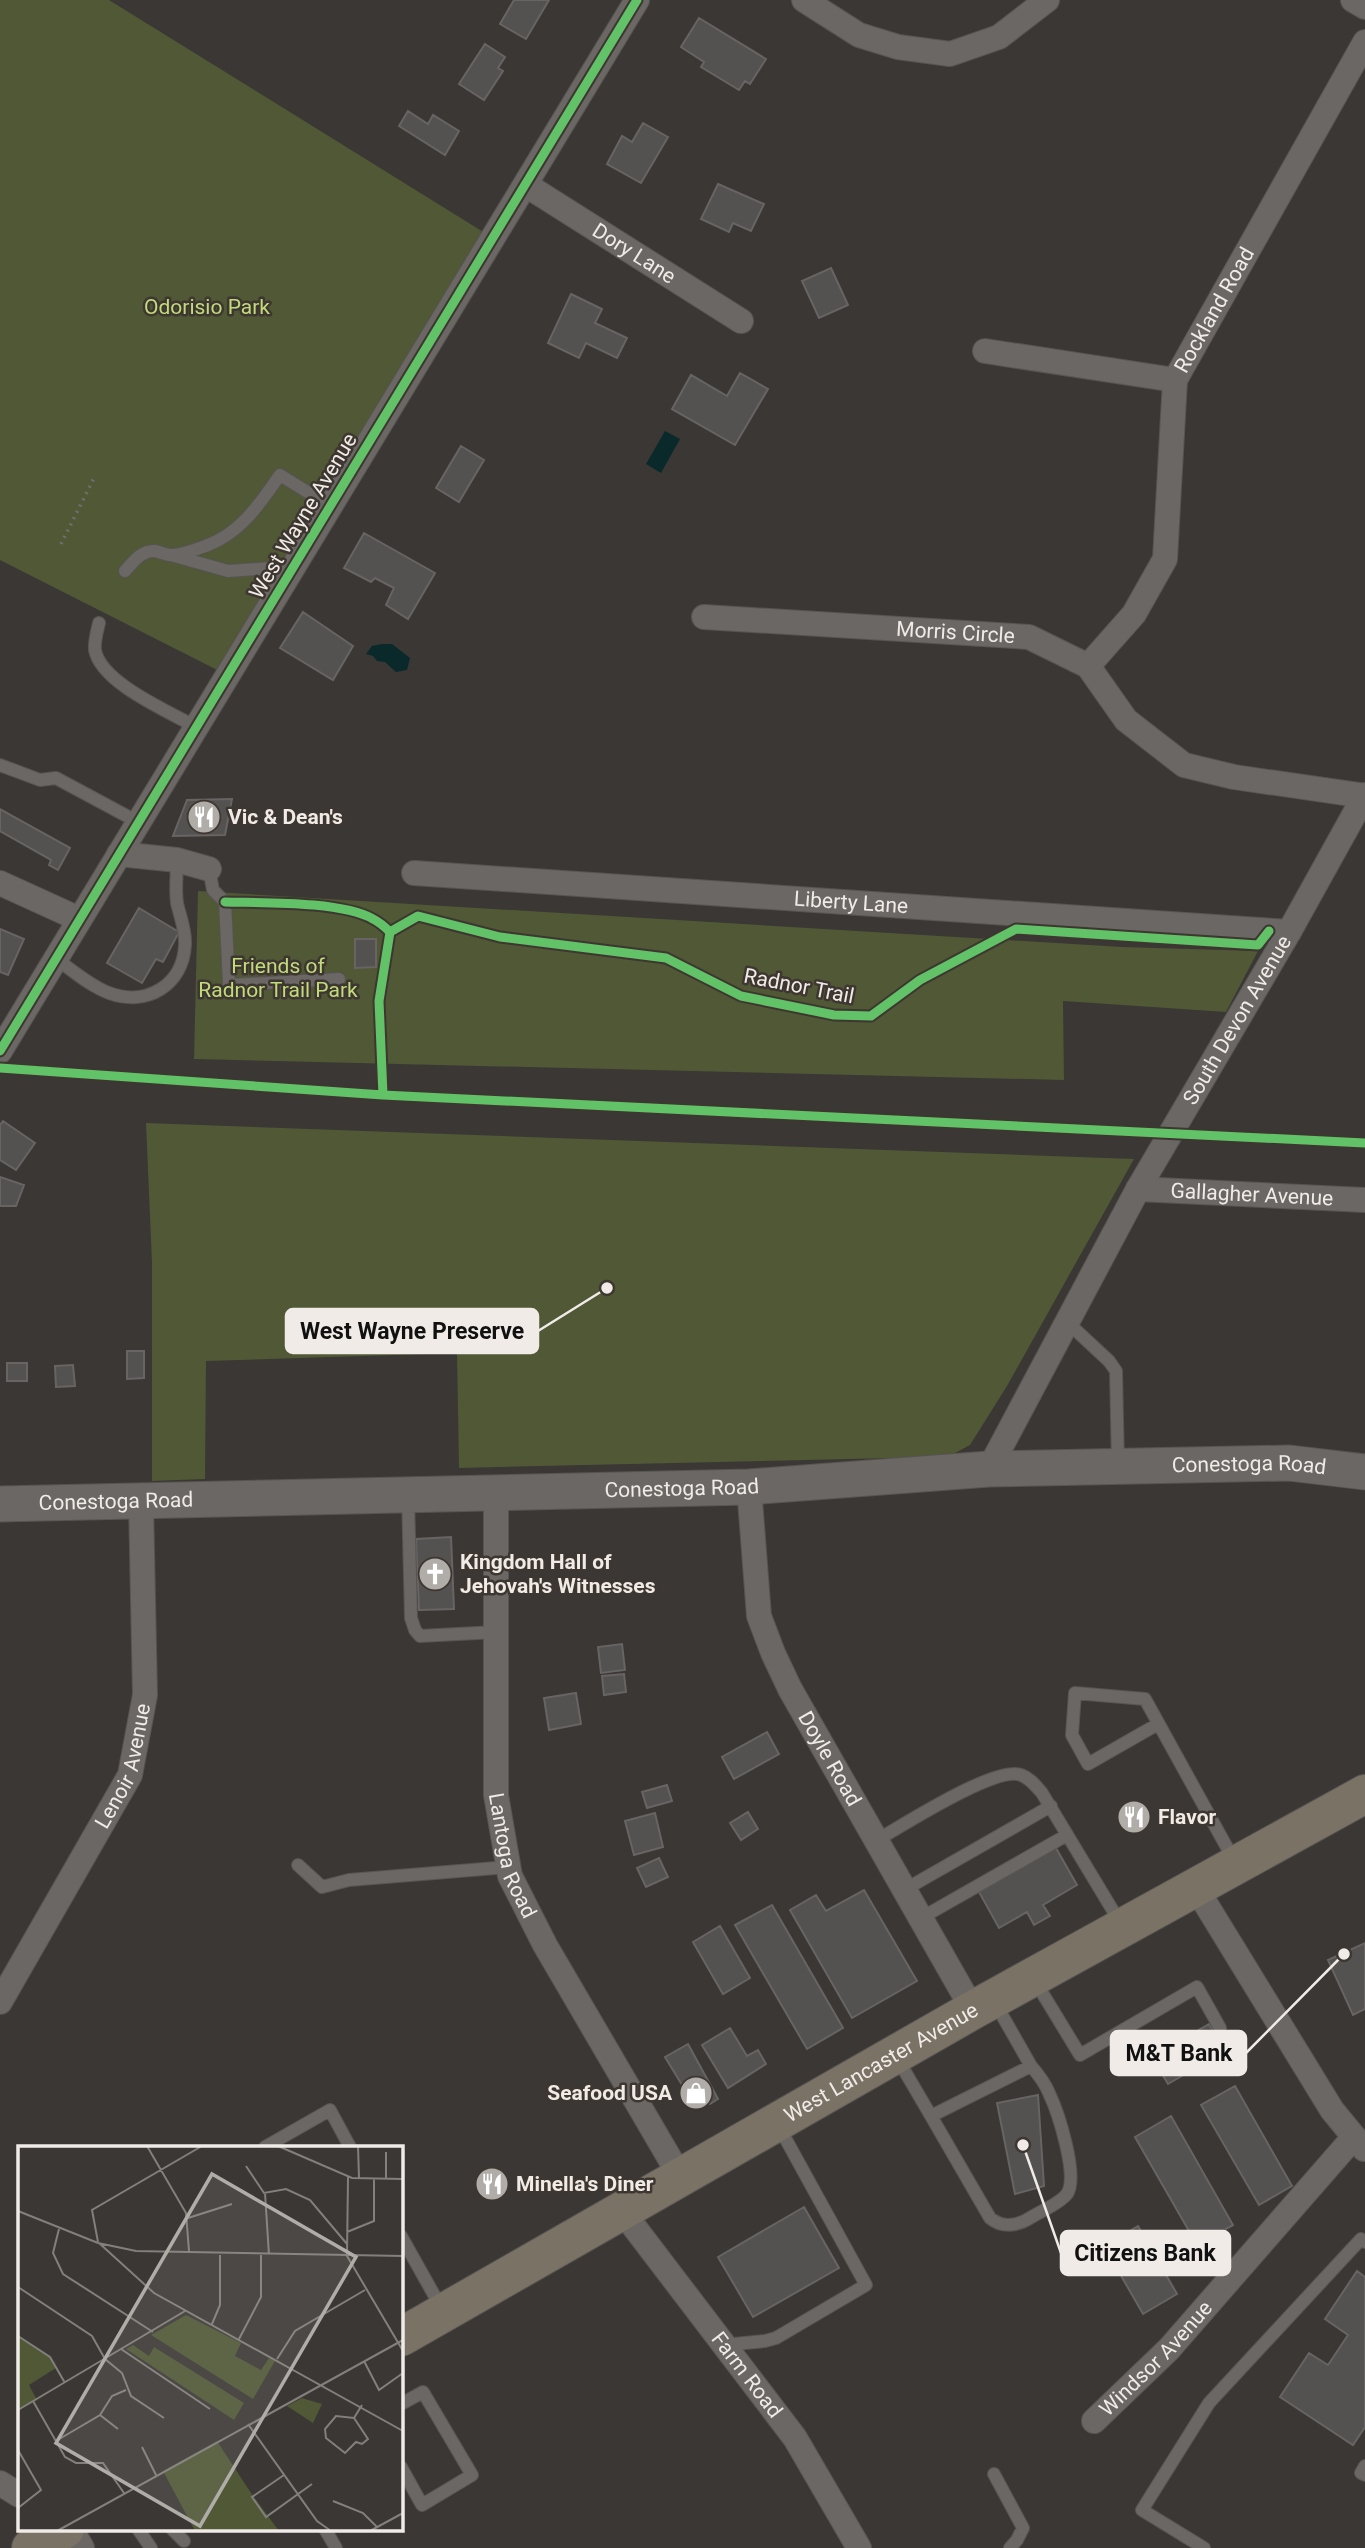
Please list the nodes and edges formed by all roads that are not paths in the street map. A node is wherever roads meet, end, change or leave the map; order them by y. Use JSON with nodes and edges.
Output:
{"nodes":[{"id":1,"x":637,"y":0,"type":"edge"},
{"id":2,"x":804,"y":0,"type":"edge"},
{"id":3,"x":1047,"y":0,"type":"edge"},
{"id":4,"x":1353,"y":0,"type":"edge"},
{"id":5,"x":1365,"y":7,"type":"edge"},
{"id":6,"x":1365,"y":42,"type":"edge"},
{"id":7,"x":526,"y":185,"type":"junction"},
{"id":8,"x":741,"y":321,"type":"dead end"},
{"id":9,"x":985,"y":351,"type":"dead end"},
{"id":10,"x":1175,"y":380,"type":"junction"},
{"id":11,"x":330,"y":506,"type":"junction"},
{"id":12,"x":171,"y":555,"type":"junction"},
{"id":13,"x":125,"y":571,"type":"dead end"},
{"id":14,"x":290,"y":573,"type":"junction"},
{"id":15,"x":704,"y":617,"type":"dead end"},
{"id":16,"x":99,"y":623,"type":"dead end"},
{"id":17,"x":1088,"y":666,"type":"junction"},
{"id":18,"x":196,"y":727,"type":"junction"},
{"id":19,"x":0,"y":765,"type":"edge"},
{"id":20,"x":1365,"y":796,"type":"edge"},
{"id":21,"x":138,"y":822,"type":"junction"},
{"id":22,"x":119,"y":854,"type":"junction"},
{"id":23,"x":177,"y":860,"type":"junction"},
{"id":24,"x":209,"y":869,"type":"joint"},
{"id":25,"x":414,"y":873,"type":"dead end"},
{"id":26,"x":0,"y":883,"type":"edge"},
{"id":27,"x":79,"y":919,"type":"junction"},
{"id":28,"x":1289,"y":932,"type":"junction"},
{"id":29,"x":55,"y":958,"type":"junction"},
{"id":30,"x":339,"y":979,"type":"dead end"},
{"id":31,"x":0,"y":1051,"type":"edge"},
{"id":32,"x":1138,"y":1189,"type":"junction"},
{"id":33,"x":1365,"y":1200,"type":"edge"},
{"id":34,"x":1067,"y":1322,"type":"junction"},
{"id":35,"x":1118,"y":1466,"type":"junction"},
{"id":36,"x":989,"y":1469,"type":"junction"},
{"id":37,"x":1365,"y":1472,"type":"edge"},
{"id":38,"x":749,"y":1487,"type":"junction"},
{"id":39,"x":496,"y":1492,"type":"junction"},
{"id":40,"x":408,"y":1495,"type":"junction"},
{"id":41,"x":141,"y":1503,"type":"junction"},
{"id":42,"x":0,"y":1504,"type":"edge"},
{"id":43,"x":496,"y":1632,"type":"junction"},
{"id":44,"x":1158,"y":1724,"type":"junction"},
{"id":45,"x":1365,"y":1794,"type":"edge"},
{"id":46,"x":1051,"y":1806,"type":"junction"},
{"id":47,"x":1068,"y":1835,"type":"junction"},
{"id":48,"x":877,"y":1840,"type":"junction"},
{"id":49,"x":298,"y":1865,"type":"dead end"},
{"id":50,"x":1237,"y":1865,"type":"junction"},
{"id":51,"x":508,"y":1867,"type":"junction"},
{"id":52,"x":1196,"y":1888,"type":"junction"},
{"id":53,"x":904,"y":1890,"type":"junction"},
{"id":54,"x":920,"y":1918,"type":"junction"},
{"id":55,"x":1123,"y":1928,"type":"junction"},
{"id":56,"x":1032,"y":1978,"type":"junction"},
{"id":57,"x":0,"y":2003,"type":"edge"},
{"id":58,"x":983,"y":2005,"type":"junction"},
{"id":59,"x":1220,"y":2028,"type":"dead end"},
{"id":60,"x":895,"y":2055,"type":"junction"},
{"id":61,"x":1031,"y":2066,"type":"junction"},
{"id":62,"x":931,"y":2116,"type":"junction"},
{"id":63,"x":776,"y":2122,"type":"junction"},
{"id":64,"x":1359,"y":2144,"type":"edge"},
{"id":65,"x":267,"y":2146,"type":"edge"},
{"id":66,"x":349,"y":2146,"type":"edge"},
{"id":67,"x":680,"y":2176,"type":"junction"},
{"id":68,"x":622,"y":2211,"type":"junction"},
{"id":69,"x":402,"y":2238,"type":"edge"},
{"id":70,"x":1365,"y":2242,"type":"edge"},
{"id":71,"x":444,"y":2312,"type":"junction"},
{"id":72,"x":402,"y":2336,"type":"edge"},
{"id":73,"x":724,"y":2345,"type":"junction"},
{"id":74,"x":402,"y":2403,"type":"edge"},
{"id":75,"x":1094,"y":2421,"type":"dead end"},
{"id":76,"x":1365,"y":2466,"type":"edge"},
{"id":77,"x":402,"y":2470,"type":"edge"},
{"id":78,"x":994,"y":2474,"type":"dead end"},
{"id":79,"x":1365,"y":2475,"type":"edge"},
{"id":80,"x":0,"y":2483,"type":"edge"},
{"id":81,"x":18,"y":2494,"type":"edge"},
{"id":82,"x":63,"y":2530,"type":"edge"},
{"id":83,"x":72,"y":2530,"type":"edge"},
{"id":84,"x":139,"y":2530,"type":"edge"},
{"id":85,"x":173,"y":2530,"type":"edge"},
{"id":86,"x":326,"y":2530,"type":"edge"},
{"id":87,"x":184,"y":2541,"type":"dead end"},
{"id":88,"x":31,"y":2548,"type":"edge"},
{"id":89,"x":82,"y":2548,"type":"edge"},
{"id":90,"x":151,"y":2548,"type":"edge"},
{"id":91,"x":336,"y":2548,"type":"edge"},
{"id":92,"x":859,"y":2548,"type":"edge"},
{"id":93,"x":1010,"y":2548,"type":"edge"},
{"id":94,"x":1204,"y":2548,"type":"edge"}],
"edges":[{"from":1,"to":7,"type":"street","name":"West Wayne Avenue"},
{"from":2,"to":3,"type":"street"},
{"from":4,"to":5,"type":"street"},
{"from":6,"to":10,"type":"street","name":"Rockland Road"},
{"from":7,"to":8,"type":"street","name":"Dory Lane"},
{"from":7,"to":11,"type":"street","name":"West Wayne Avenue"},
{"from":9,"to":10,"type":"street"},
{"from":10,"to":17,"type":"street","name":"Rockland Road"},
{"from":11,"to":12,"type":"lane"},
{"from":11,"to":14,"type":"street","name":"West Wayne Avenue"},
{"from":12,"to":13,"type":"lane"},
{"from":12,"to":14,"type":"lane"},
{"from":14,"to":18,"type":"street","name":"West Wayne Avenue"},
{"from":15,"to":17,"type":"street","name":"Morris Circle"},
{"from":16,"to":18,"type":"lane"},
{"from":17,"to":20,"type":"street","name":"Morris Circle"},
{"from":18,"to":21,"type":"street","name":"West Wayne Avenue"},
{"from":19,"to":21,"type":"lane"},
{"from":20,"to":28,"type":"street","name":"South Devon Avenue"},
{"from":21,"to":22,"type":"street","name":"West Wayne Avenue"},
{"from":22,"to":23,"type":"street"},
{"from":22,"to":27,"type":"street","name":"West Wayne Avenue"},
{"from":23,"to":24,"type":"street"},
{"from":23,"to":29,"type":"lane"},
{"from":24,"to":30,"type":"lane"},
{"from":25,"to":28,"type":"street","name":"Liberty Lane"},
{"from":26,"to":27,"type":"street"},
{"from":27,"to":29,"type":"street","name":"West Wayne Avenue"},
{"from":28,"to":32,"type":"street","name":"South Devon Avenue"},
{"from":29,"to":31,"type":"street","name":"West Wayne Avenue"},
{"from":32,"to":33,"type":"street","name":"Gallagher Avenue"},
{"from":32,"to":34,"type":"street","name":"South Devon Avenue"},
{"from":34,"to":35,"type":"lane"},
{"from":34,"to":36,"type":"street","name":"South Devon Avenue"},
{"from":35,"to":36,"type":"main road","name":"Conestoga Road"},
{"from":35,"to":37,"type":"main road","name":"Conestoga Road"},
{"from":36,"to":38,"type":"main road","name":"Conestoga Road"},
{"from":38,"to":39,"type":"main road","name":"Conestoga Road"},
{"from":38,"to":48,"type":"street","name":"Doyle Road"},
{"from":39,"to":40,"type":"main road","name":"Conestoga Road"},
{"from":39,"to":43,"type":"street","name":"Lantoga Road"},
{"from":40,"to":41,"type":"main road","name":"Conestoga Road"},
{"from":40,"to":43,"type":"lane"},
{"from":41,"to":42,"type":"main road","name":"Conestoga Road"},
{"from":41,"to":57,"type":"street","name":"Lenoir Avenue"},
{"from":43,"to":51,"type":"street","name":"Lantoga Road"},
{"from":44,"to":44,"type":"lane"},
{"from":44,"to":50,"type":"lane"},
{"from":45,"to":50,"type":"highway","name":"West Lancaster Avenue"},
{"from":46,"to":47,"type":"lane"},
{"from":46,"to":48,"type":"lane"},
{"from":46,"to":53,"type":"lane"},
{"from":47,"to":54,"type":"lane"},
{"from":47,"to":55,"type":"lane"},
{"from":48,"to":53,"type":"street","name":"Doyle Road"},
{"from":49,"to":51,"type":"lane"},
{"from":50,"to":52,"type":"highway","name":"West Lancaster Avenue"},
{"from":51,"to":67,"type":"street","name":"Lantoga Road"},
{"from":52,"to":55,"type":"highway","name":"West Lancaster Avenue"},
{"from":52,"to":64,"type":"street"},
{"from":53,"to":54,"type":"street","name":"Doyle Road"},
{"from":54,"to":58,"type":"street","name":"Doyle Road"},
{"from":55,"to":56,"type":"highway","name":"West Lancaster Avenue"},
{"from":56,"to":58,"type":"highway","name":"West Lancaster Avenue"},
{"from":56,"to":59,"type":"lane"},
{"from":58,"to":60,"type":"highway","name":"West Lancaster Avenue"},
{"from":58,"to":61,"type":"lane"},
{"from":60,"to":62,"type":"lane"},
{"from":60,"to":63,"type":"highway","name":"West Lancaster Avenue"},
{"from":61,"to":62,"type":"lane"},
{"from":61,"to":62,"type":"lane"},
{"from":63,"to":67,"type":"highway","name":"West Lancaster Avenue"},
{"from":63,"to":73,"type":"lane"},
{"from":64,"to":75,"type":"street","name":"Windsor Avenue"},
{"from":65,"to":66,"type":"lane"},
{"from":67,"to":68,"type":"highway","name":"West Lancaster Avenue"},
{"from":68,"to":71,"type":"highway","name":"West Lancaster Avenue"},
{"from":68,"to":73,"type":"street","name":"Farm Road"},
{"from":69,"to":71,"type":"lane"},
{"from":70,"to":94,"type":"lane"},
{"from":71,"to":72,"type":"highway","name":"West Lancaster Avenue"},
{"from":73,"to":92,"type":"street","name":"Farm Road"},
{"from":74,"to":77,"type":"lane"},
{"from":76,"to":79,"type":"lane"},
{"from":78,"to":93,"type":"lane"},
{"from":80,"to":81,"type":"street"},
{"from":82,"to":88,"type":"highway"},
{"from":83,"to":89,"type":"street"},
{"from":84,"to":90,"type":"lane"},
{"from":85,"to":87,"type":"lane"},
{"from":86,"to":91,"type":"lane"}]}
